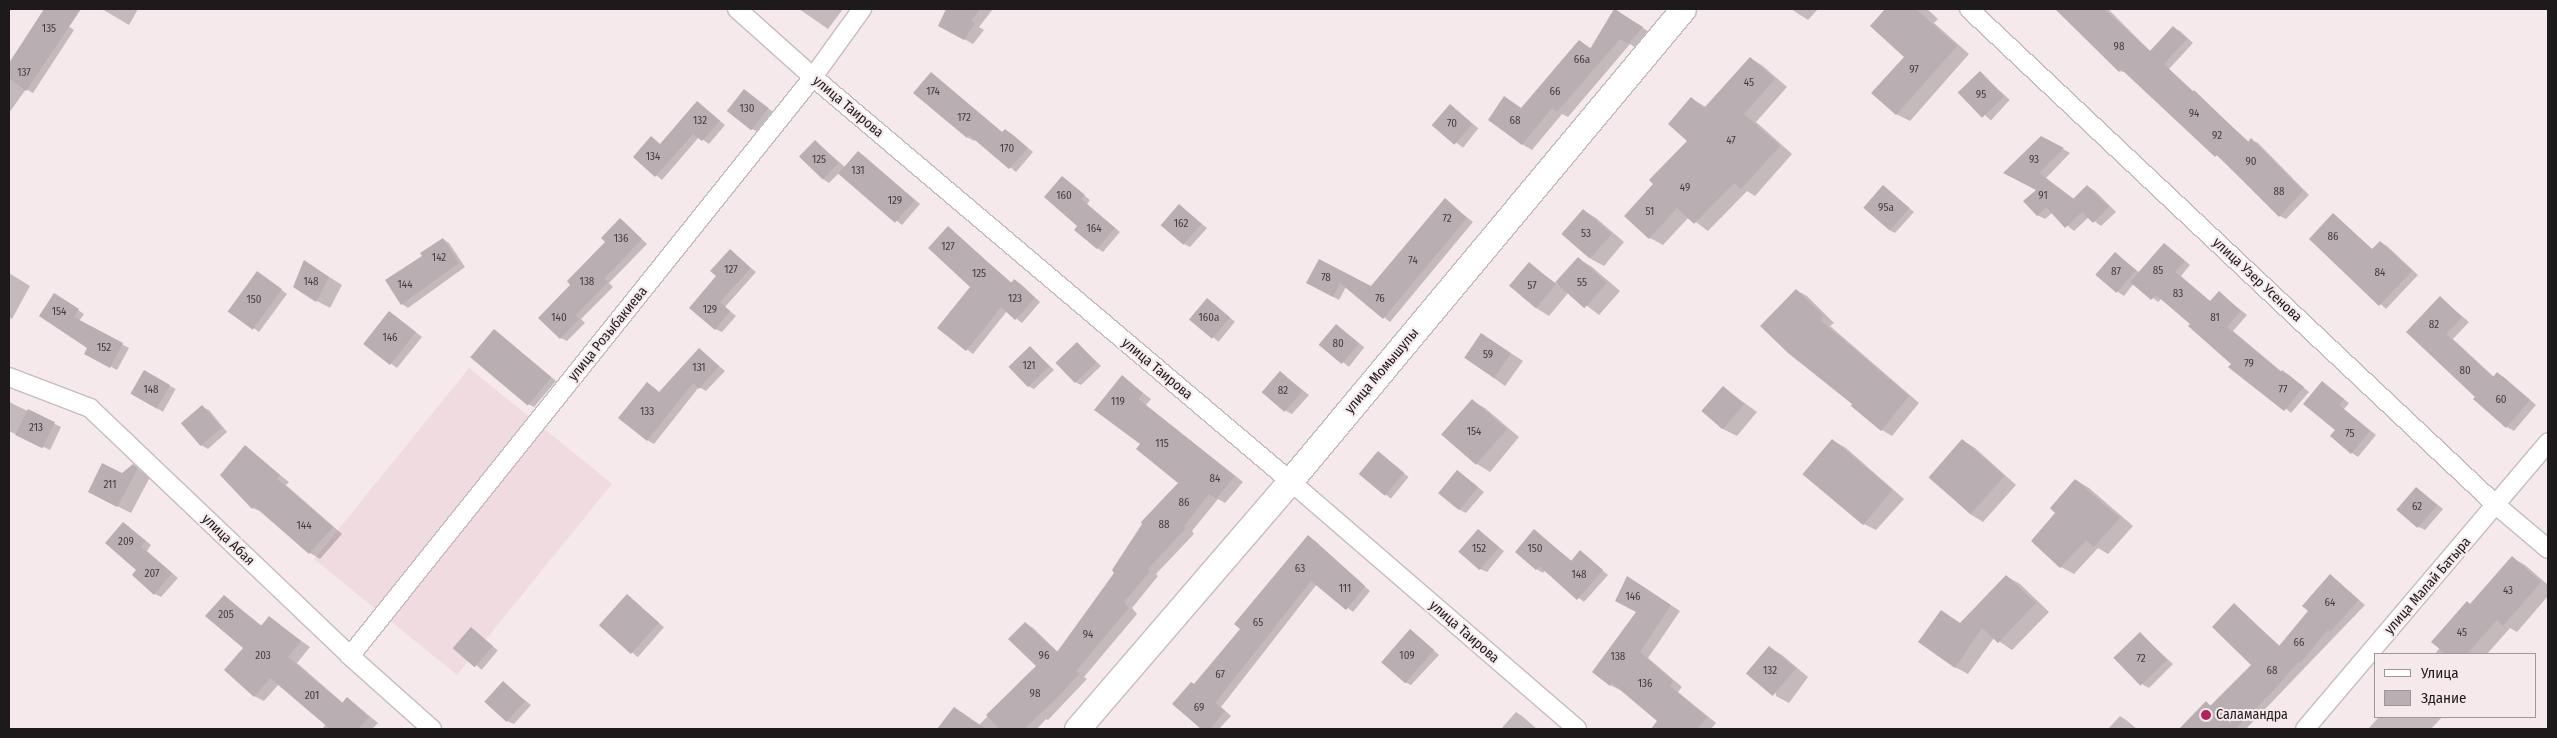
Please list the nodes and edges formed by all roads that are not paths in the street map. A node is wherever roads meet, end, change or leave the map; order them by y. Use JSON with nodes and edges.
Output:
{"nodes":[{"id":1,"x":737,"y":9,"type":"edge"},
{"id":2,"x":862,"y":9,"type":"edge"},
{"id":3,"x":1683,"y":9,"type":"edge"},
{"id":4,"x":1968,"y":9,"type":"edge"},
{"id":5,"x":813,"y":77,"type":"junction"},
{"id":6,"x":9,"y":377,"type":"edge"},
{"id":7,"x":2548,"y":442,"type":"edge"},
{"id":8,"x":1290,"y":481,"type":"junction"},
{"id":9,"x":2496,"y":506,"type":"junction"},
{"id":10,"x":2548,"y":549,"type":"edge"},
{"id":11,"x":350,"y":656,"type":"junction"},
{"id":12,"x":432,"y":729,"type":"edge"},
{"id":13,"x":1077,"y":729,"type":"edge"},
{"id":14,"x":1577,"y":729,"type":"edge"},
{"id":15,"x":2305,"y":729,"type":"edge"}],
"edges":[{"from":1,"to":5,"type":"street","name":"улица Таирова"},
{"from":2,"to":5,"type":"street","name":"улица Розыбакиева"},
{"from":3,"to":8,"type":"street","name":"улица Момышулы"},
{"from":4,"to":9,"type":"street","name":"улица Узер Усенова"},
{"from":5,"to":8,"type":"street","name":"улица Таирова"},
{"from":5,"to":11,"type":"street","name":"улица Розыбакиева"},
{"from":6,"to":11,"type":"street","name":"улица Абая"},
{"from":7,"to":9,"type":"street","name":"улица Малай Батыра"},
{"from":8,"to":13,"type":"street","name":"улица Момышулы"},
{"from":8,"to":14,"type":"street","name":"улица Таирова"},
{"from":9,"to":10,"type":"street","name":"улица Узер Усенова"},
{"from":9,"to":15,"type":"street","name":"улица Малай Батыра"},
{"from":11,"to":12,"type":"street","name":"улица Абая"}]}
